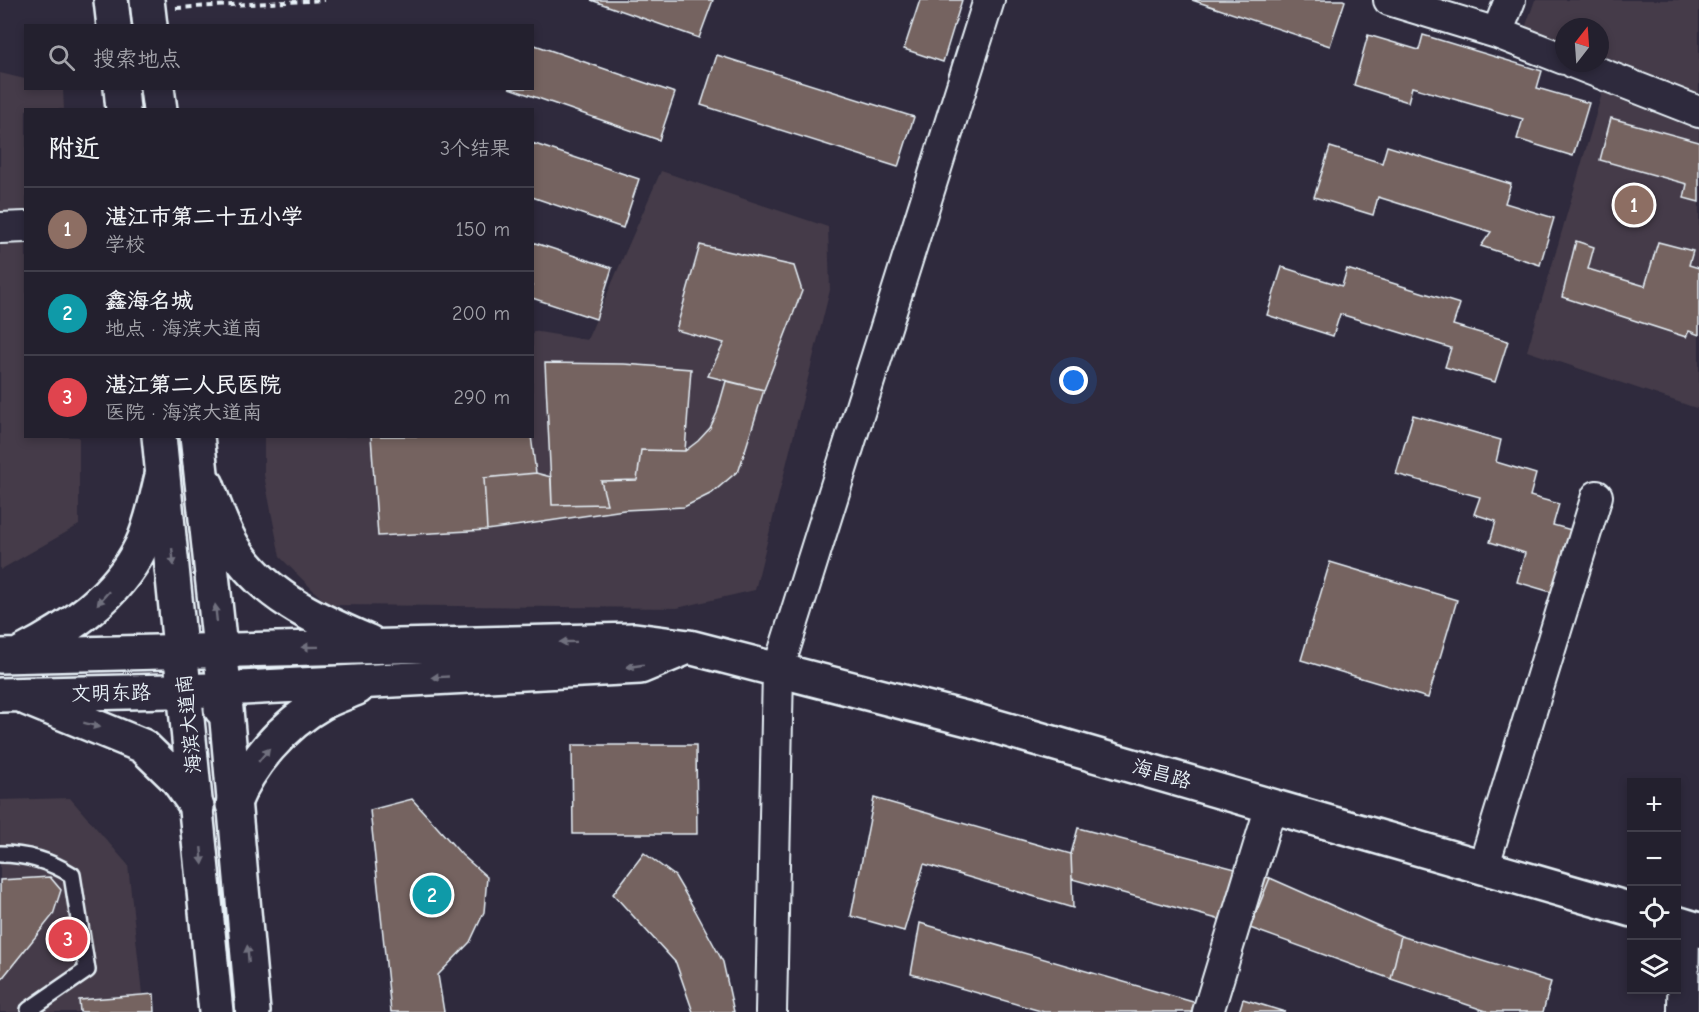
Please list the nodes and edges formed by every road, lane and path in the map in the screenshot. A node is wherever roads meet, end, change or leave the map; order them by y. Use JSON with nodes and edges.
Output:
{"nodes":[{"id":1,"x":111,"y":0,"type":"edge"},
{"id":2,"x":325,"y":0,"type":"edge"},
{"id":3,"x":989,"y":0,"type":"edge"},
{"id":4,"x":1389,"y":0,"type":"edge"},
{"id":5,"x":1510,"y":0,"type":"edge"},
{"id":6,"x":148,"y":12,"type":"edge"},
{"id":7,"x":114,"y":24,"type":"edge"},
{"id":8,"x":1497,"y":33,"type":"junction"},
{"id":9,"x":1555,"y":56,"type":"edge"},
{"id":10,"x":1597,"y":72,"type":"edge"},
{"id":11,"x":121,"y":90,"type":"edge"},
{"id":12,"x":157,"y":90,"type":"edge"},
{"id":13,"x":123,"y":108,"type":"edge"},
{"id":14,"x":160,"y":108,"type":"edge"},
{"id":15,"x":1699,"y":112,"type":"edge"},
{"id":16,"x":24,"y":226,"type":"edge"},
{"id":17,"x":0,"y":228,"type":"edge"},
{"id":18,"x":159,"y":438,"type":"edge"},
{"id":19,"x":197,"y":438,"type":"edge"},
{"id":20,"x":201,"y":470,"type":"junction"},
{"id":21,"x":163,"y":471,"type":"junction"},
{"id":22,"x":1597,"y":496,"type":"dead end"},
{"id":23,"x":380,"y":646,"type":"junction"},
{"id":24,"x":689,"y":647,"type":"junction"},
{"id":25,"x":219,"y":649,"type":"junction"},
{"id":26,"x":182,"y":652,"type":"junction"},
{"id":27,"x":9,"y":656,"type":"edge"},
{"id":28,"x":778,"y":670,"type":"junction"},
{"id":29,"x":376,"y":681,"type":"junction"},
{"id":30,"x":185,"y":692,"type":"junction"},
{"id":31,"x":9,"y":695,"type":"edge"},
{"id":32,"x":222,"y":699,"type":"junction"},
{"id":33,"x":233,"y":804,"type":"junction"},
{"id":34,"x":1271,"y":806,"type":"junction"},
{"id":35,"x":197,"y":807,"type":"junction"},
{"id":36,"x":0,"y":854,"type":"edge"},
{"id":37,"x":1483,"y":868,"type":"junction"},
{"id":38,"x":1627,"y":909,"type":"edge"},
{"id":39,"x":1686,"y":926,"type":"edge"},
{"id":40,"x":29,"y":1010,"type":"dead end"},
{"id":41,"x":216,"y":1012,"type":"edge"},
{"id":42,"x":253,"y":1012,"type":"edge"},
{"id":43,"x":771,"y":1012,"type":"edge"},
{"id":44,"x":1208,"y":1012,"type":"edge"},
{"id":45,"x":1683,"y":1012,"type":"edge"}],
"edges":[{"from":1,"to":7,"type":"street"},
{"from":2,"to":6,"type":"path"},
{"from":3,"to":28,"type":"street"},
{"from":4,"to":8,"type":"street"},
{"from":5,"to":8,"type":"street"},
{"from":8,"to":9,"type":"street"},
{"from":10,"to":15,"type":"street"},
{"from":11,"to":13,"type":"street"},
{"from":12,"to":14,"type":"street"},
{"from":16,"to":17,"type":"street"},
{"from":18,"to":21,"type":"street","name":"海滨大道南"},
{"from":19,"to":20,"type":"street","name":"海滨大道南"},
{"from":20,"to":23,"type":"street"},
{"from":25,"to":20,"type":"street","name":"海滨大道南","one_way":true},
{"from":21,"to":26,"type":"street","name":"海滨大道南","one_way":true},
{"from":21,"to":27,"type":"street","one_way":true},
{"from":22,"to":37,"type":"street"},
{"from":24,"to":23,"type":"street","name":"海昌路","one_way":true},
{"from":23,"to":25,"type":"street","name":"文明东路","one_way":true},
{"from":24,"to":28,"type":"street","name":"海昌路"},
{"from":24,"to":29,"type":"street","name":"文明东路","one_way":true},
{"from":25,"to":26,"type":"street","name":"文明东路"},
{"from":25,"to":32,"type":"street","name":"海滨大道南"},
{"from":26,"to":27,"type":"street","name":"文明东路"},
{"from":26,"to":30,"type":"street","name":"海滨大道南"},
{"from":28,"to":34,"type":"street","name":"海昌路"},
{"from":28,"to":43,"type":"street"},
{"from":29,"to":32,"type":"street","name":"文明东路"},
{"from":33,"to":29,"type":"street","one_way":true},
{"from":30,"to":31,"type":"street","name":"文明东路"},
{"from":30,"to":32,"type":"street","name":"文明东路"},
{"from":30,"to":35,"type":"street","name":"海滨大道南"},
{"from":31,"to":35,"type":"street","one_way":true},
{"from":32,"to":33,"type":"street","name":"海滨大道南"},
{"from":42,"to":33,"type":"street","name":"海滨大道南","one_way":true},
{"from":34,"to":37,"type":"street","name":"海昌路"},
{"from":34,"to":44,"type":"street"},
{"from":35,"to":41,"type":"street","name":"海滨大道南","one_way":true},
{"from":36,"to":40,"type":"lane"},
{"from":37,"to":38,"type":"street","name":"海昌路"},
{"from":39,"to":45,"type":"street"}]}
